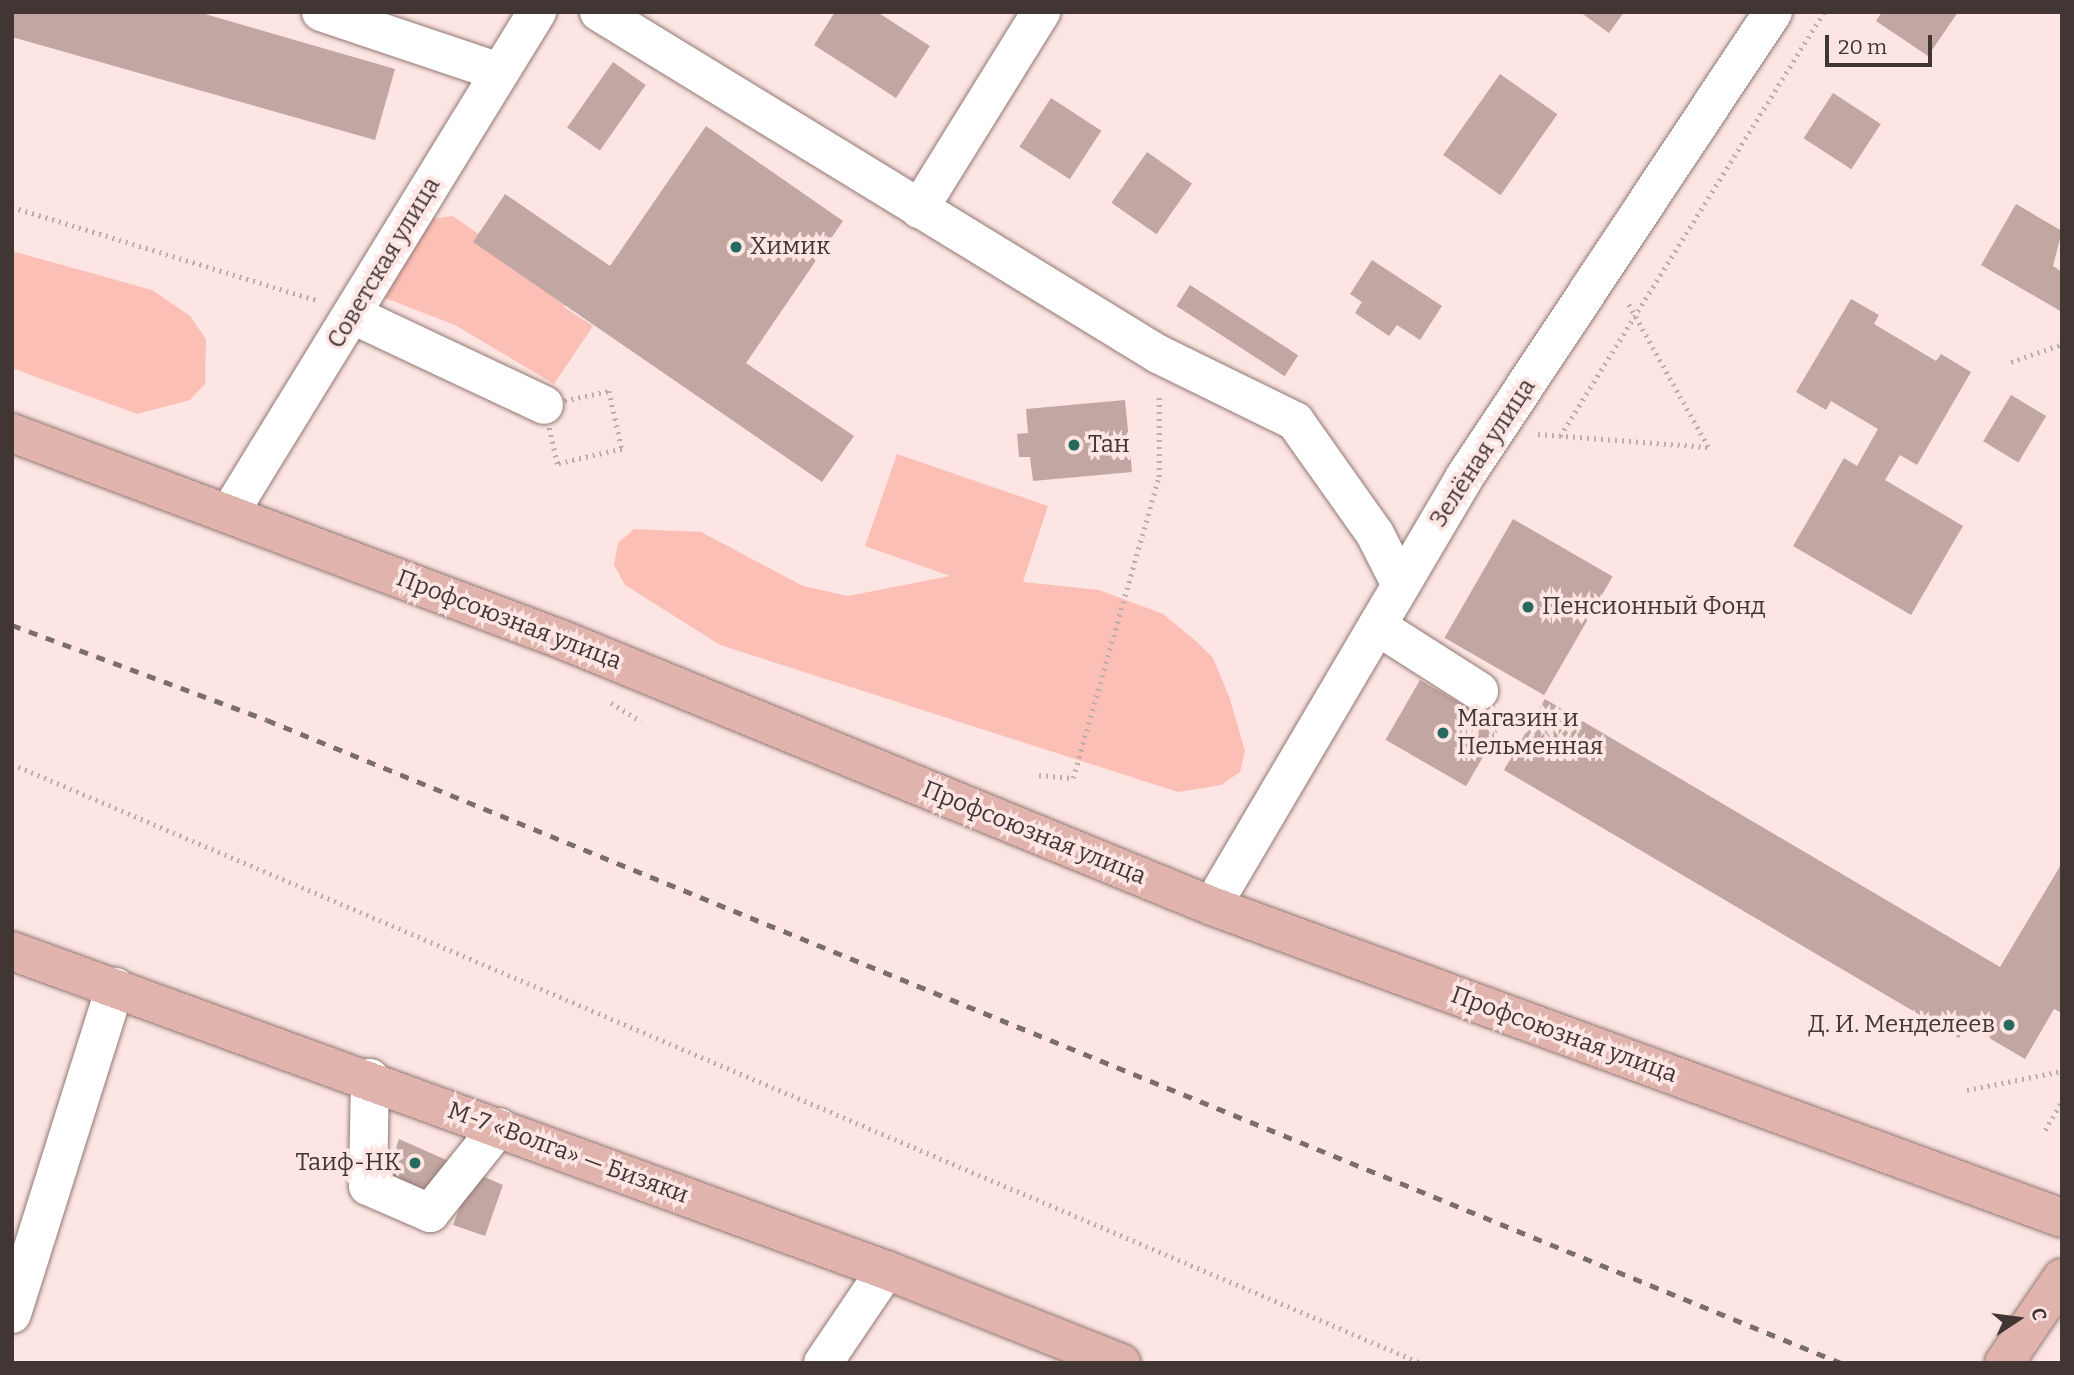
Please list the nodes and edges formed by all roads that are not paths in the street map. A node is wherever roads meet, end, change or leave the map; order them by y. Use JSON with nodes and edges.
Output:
{"nodes":[{"id":1,"x":321,"y":12,"type":"edge"},
{"id":2,"x":537,"y":12,"type":"edge"},
{"id":3,"x":599,"y":12,"type":"edge"},
{"id":4,"x":1041,"y":12,"type":"edge"},
{"id":5,"x":1773,"y":12,"type":"edge"},
{"id":6,"x":499,"y":72,"type":"junction"},
{"id":7,"x":919,"y":209,"type":"junction"},
{"id":8,"x":353,"y":315,"type":"junction"},
{"id":9,"x":544,"y":405,"type":"road end"},
{"id":10,"x":12,"y":433,"type":"edge"},
{"id":11,"x":230,"y":512,"type":"junction"},
{"id":12,"x":1401,"y":585,"type":"junction"},
{"id":13,"x":1377,"y":626,"type":"junction"},
{"id":14,"x":1479,"y":691,"type":"dead end"},
{"id":15,"x":1212,"y":906,"type":"junction"},
{"id":16,"x":12,"y":951,"type":"edge"},
{"id":17,"x":115,"y":987,"type":"junction"},
{"id":18,"x":370,"y":1079,"type":"junction"},
{"id":19,"x":499,"y":1127,"type":"junction"},
{"id":20,"x":2062,"y":1218,"type":"edge"},
{"id":21,"x":886,"y":1270,"type":"junction"},
{"id":22,"x":2054,"y":1290,"type":"edge"},
{"id":23,"x":12,"y":1314,"type":"edge"},
{"id":24,"x":823,"y":1363,"type":"edge"},
{"id":25,"x":1121,"y":1363,"type":"edge"},
{"id":26,"x":2004,"y":1363,"type":"edge"}],
"edges":[{"from":1,"to":6,"type":"street"},
{"from":2,"to":6,"type":"street","name":"Советская улица"},
{"from":3,"to":7,"type":"street"},
{"from":4,"to":7,"type":"street"},
{"from":5,"to":12,"type":"street","name":"Зелёная улица"},
{"from":6,"to":8,"type":"street","name":"Советская улица"},
{"from":7,"to":12,"type":"street"},
{"from":8,"to":9,"type":"street"},
{"from":8,"to":11,"type":"street","name":"Советская улица"},
{"from":10,"to":11,"type":"main road","name":"Профсоюзная улица"},
{"from":11,"to":15,"type":"main road","name":"Профсоюзная улица"},
{"from":12,"to":13,"type":"street","name":"Зелёная улица"},
{"from":13,"to":14,"type":"street"},
{"from":13,"to":15,"type":"street","name":"Зелёная улица"},
{"from":15,"to":20,"type":"main road","name":"Профсоюзная улица"},
{"from":16,"to":17,"type":"main road","name":"М-7 «Волга» — Бизяки"},
{"from":17,"to":18,"type":"main road","name":"М-7 «Волга» — Бизяки"},
{"from":17,"to":23,"type":"street"},
{"from":18,"to":19,"type":"main road","name":"М-7 «Волга» — Бизяки"},
{"from":18,"to":19,"type":"street"},
{"from":19,"to":21,"type":"main road","name":"М-7 «Волга» — Бизяки"},
{"from":21,"to":24,"type":"street"},
{"from":21,"to":25,"type":"main road","name":"М-7 «Волга» — Бизяки"},
{"from":22,"to":26,"type":"main road"}]}
